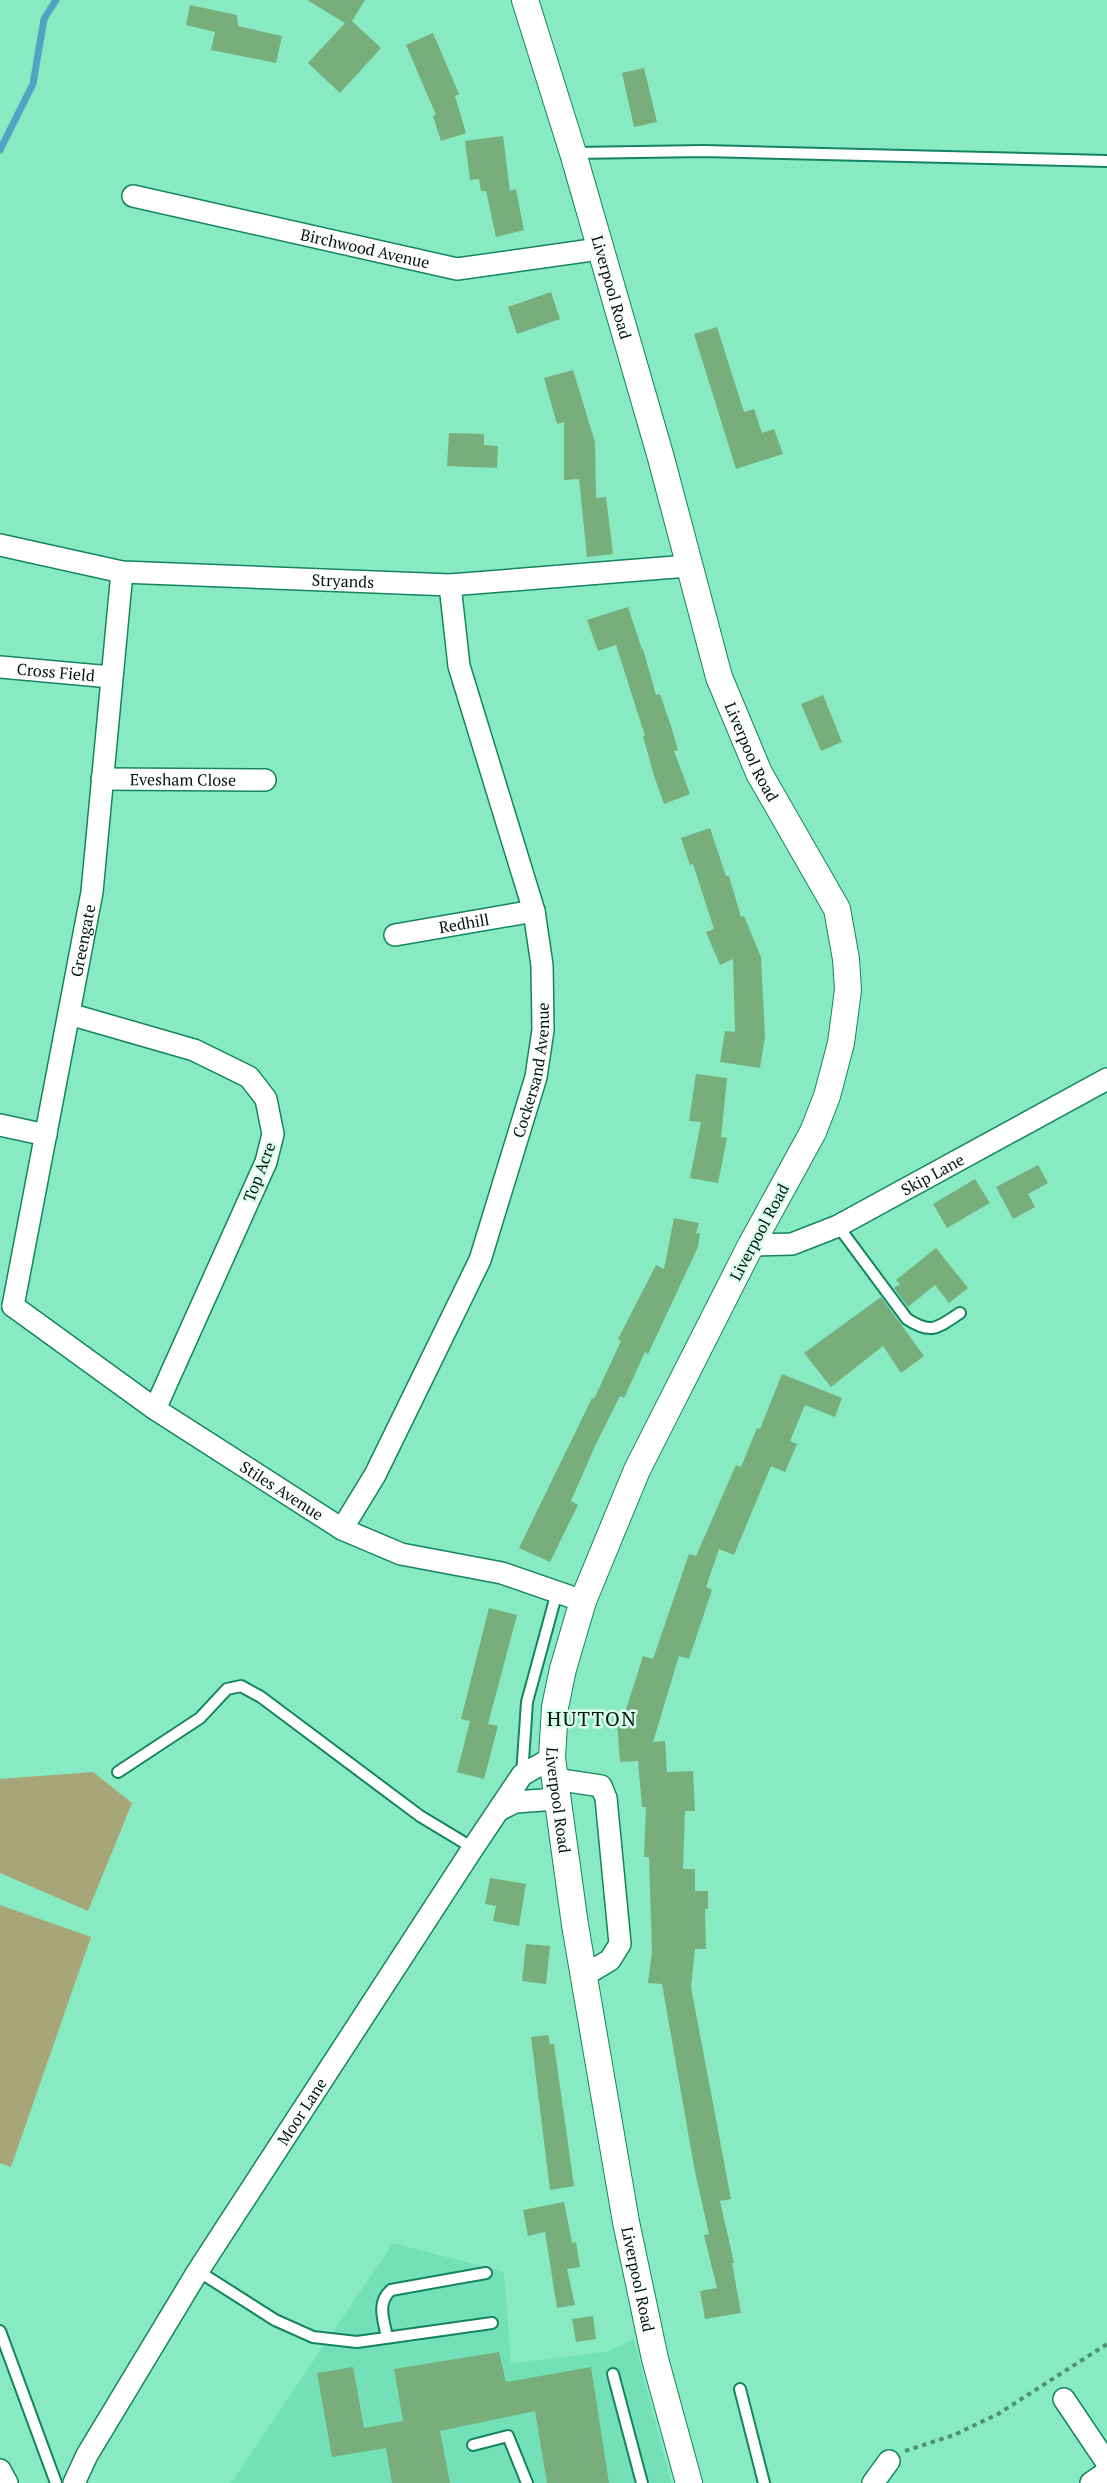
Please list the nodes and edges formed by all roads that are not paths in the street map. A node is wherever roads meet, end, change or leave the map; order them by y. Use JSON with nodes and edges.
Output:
{"nodes":[{"id":1,"x":525,"y":0,"type":"edge"},
{"id":2,"x":573,"y":153,"type":"junction"},
{"id":3,"x":1107,"y":161,"type":"edge"},
{"id":4,"x":133,"y":195,"type":"dead end"},
{"id":5,"x":599,"y":249,"type":"junction"},
{"id":6,"x":0,"y":545,"type":"edge"},
{"id":7,"x":688,"y":566,"type":"junction"},
{"id":8,"x":122,"y":572,"type":"junction"},
{"id":9,"x":450,"y":585,"type":"junction"},
{"id":10,"x":0,"y":667,"type":"edge"},
{"id":11,"x":111,"y":677,"type":"junction"},
{"id":12,"x":102,"y":779,"type":"junction"},
{"id":13,"x":265,"y":780,"type":"dead end"},
{"id":14,"x":534,"y":911,"type":"junction"},
{"id":15,"x":395,"y":935,"type":"dead end"},
{"id":16,"x":69,"y":1014,"type":"junction"},
{"id":17,"x":1107,"y":1080,"type":"edge"},
{"id":18,"x":0,"y":1125,"type":"edge"},
{"id":19,"x":46,"y":1135,"type":"junction"},
{"id":20,"x":838,"y":1226,"type":"junction"},
{"id":21,"x":752,"y":1245,"type":"junction"},
{"id":22,"x":7,"y":1306,"type":"edge"},
{"id":23,"x":960,"y":1313,"type":"dead end"},
{"id":24,"x":155,"y":1409,"type":"junction"},
{"id":25,"x":342,"y":1529,"type":"junction"},
{"id":26,"x":557,"y":1592,"type":"junction"},
{"id":27,"x":583,"y":1601,"type":"junction"},
{"id":28,"x":118,"y":1772,"type":"dead end"},
{"id":29,"x":522,"y":1775,"type":"junction"},
{"id":30,"x":555,"y":1778,"type":"junction"},
{"id":31,"x":499,"y":1810,"type":"junction"},
{"id":32,"x":473,"y":1848,"type":"junction"},
{"id":33,"x":585,"y":1975,"type":"junction"},
{"id":34,"x":198,"y":2271,"type":"junction"},
{"id":35,"x":486,"y":2273,"type":"dead end"},
{"id":36,"x":492,"y":2323,"type":"dead end"},
{"id":37,"x":0,"y":2331,"type":"edge"},
{"id":38,"x":387,"y":2337,"type":"junction"},
{"id":39,"x":613,"y":2374,"type":"dead end"},
{"id":40,"x":740,"y":2389,"type":"dead end"},
{"id":41,"x":1064,"y":2399,"type":"dead end"},
{"id":42,"x":473,"y":2445,"type":"dead end"},
{"id":43,"x":889,"y":2461,"type":"road end"},
{"id":44,"x":1107,"y":2463,"type":"edge"},
{"id":45,"x":0,"y":2470,"type":"edge"},
{"id":46,"x":1107,"y":2472,"type":"edge"},
{"id":47,"x":7,"y":2483,"type":"edge"},
{"id":48,"x":56,"y":2483,"type":"edge"},
{"id":49,"x":74,"y":2483,"type":"edge"},
{"id":50,"x":527,"y":2483,"type":"edge"},
{"id":51,"x":642,"y":2483,"type":"edge"},
{"id":52,"x":689,"y":2483,"type":"edge"},
{"id":53,"x":764,"y":2483,"type":"edge"},
{"id":54,"x":873,"y":2483,"type":"edge"},
{"id":55,"x":1091,"y":2483,"type":"edge"}],
"edges":[{"from":1,"to":2,"type":"street","name":"Liverpool Road"},
{"from":2,"to":3,"type":"lane"},
{"from":2,"to":5,"type":"street","name":"Liverpool Road"},
{"from":4,"to":5,"type":"street","name":"Birchwood Avenue"},
{"from":5,"to":7,"type":"street","name":"Liverpool Road"},
{"from":6,"to":8,"type":"street","name":"Stryands"},
{"from":7,"to":9,"type":"street","name":"Stryands"},
{"from":7,"to":21,"type":"street","name":"Liverpool Road"},
{"from":8,"to":9,"type":"street","name":"Stryands"},
{"from":8,"to":11,"type":"street","name":"Greengate"},
{"from":9,"to":14,"type":"street","name":"Cockersand Avenue"},
{"from":10,"to":11,"type":"street","name":"Cross Field"},
{"from":11,"to":12,"type":"street","name":"Greengate"},
{"from":12,"to":13,"type":"street","name":"Evesham Close"},
{"from":12,"to":16,"type":"street","name":"Greengate"},
{"from":14,"to":15,"type":"street","name":"Redhill"},
{"from":14,"to":25,"type":"street","name":"Cockersand Avenue"},
{"from":16,"to":19,"type":"street","name":"Greengate"},
{"from":16,"to":24,"type":"street","name":"Top Acre"},
{"from":17,"to":20,"type":"street","name":"Skip Lane"},
{"from":18,"to":19,"type":"street"},
{"from":19,"to":22,"type":"street","name":"Greengate"},
{"from":20,"to":21,"type":"street","name":"Skip Lane"},
{"from":20,"to":23,"type":"lane"},
{"from":21,"to":27,"type":"street","name":"Liverpool Road"},
{"from":22,"to":24,"type":"street","name":"Stiles Avenue"},
{"from":24,"to":25,"type":"street","name":"Stiles Avenue"},
{"from":25,"to":26,"type":"street","name":"Stiles Avenue"},
{"from":26,"to":27,"type":"street","name":"Stiles Avenue"},
{"from":26,"to":29,"type":"lane"},
{"from":27,"to":30,"type":"street","name":"Liverpool Road"},
{"from":28,"to":32,"type":"lane"},
{"from":29,"to":30,"type":"street","name":"Moor Lane"},
{"from":29,"to":31,"type":"street","name":"Moor Lane"},
{"from":30,"to":31,"type":"street"},
{"from":30,"to":33,"type":"street","name":"Liverpool Road"},
{"from":30,"to":33,"type":"street"},
{"from":31,"to":32,"type":"street","name":"Moor Lane"},
{"from":32,"to":34,"type":"street","name":"Moor Lane"},
{"from":33,"to":52,"type":"street","name":"Liverpool Road"},
{"from":34,"to":38,"type":"lane"},
{"from":34,"to":49,"type":"street","name":"Moor Lane"},
{"from":35,"to":38,"type":"lane"},
{"from":36,"to":38,"type":"lane"},
{"from":37,"to":48,"type":"lane"},
{"from":39,"to":51,"type":"lane"},
{"from":40,"to":53,"type":"lane"},
{"from":41,"to":44,"type":"street"},
{"from":42,"to":50,"type":"lane"},
{"from":43,"to":54,"type":"street"},
{"from":45,"to":47,"type":"street"},
{"from":46,"to":55,"type":"street"}]}
